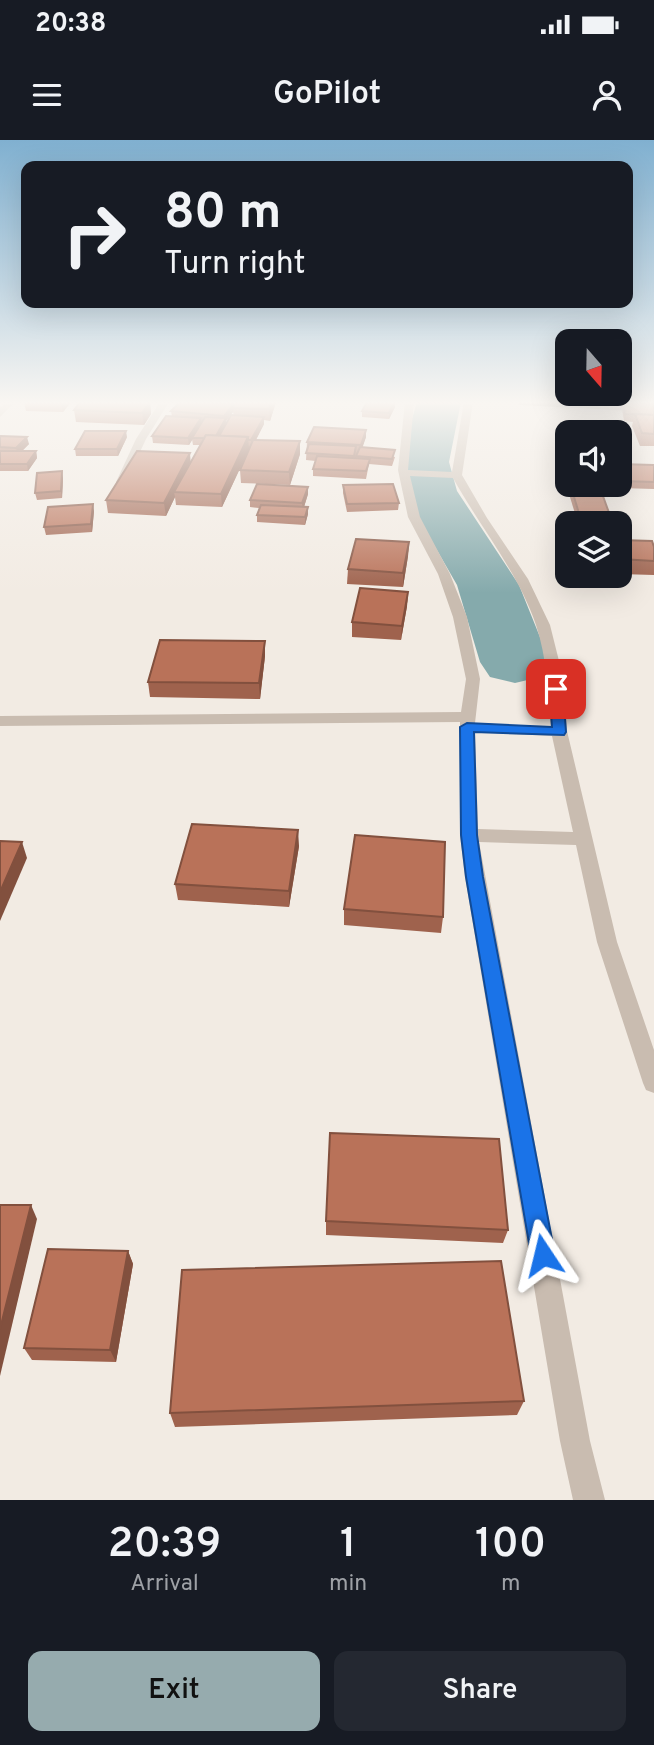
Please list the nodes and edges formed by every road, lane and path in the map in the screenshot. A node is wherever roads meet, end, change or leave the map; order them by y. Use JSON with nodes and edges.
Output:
{"nodes":[{"id":1,"x":129,"y":465,"type":"edge"},
{"id":2,"x":407,"y":465,"type":"edge"},
{"id":3,"x":452,"y":465,"type":"edge"},
{"id":4,"x":407,"y":473,"type":"junction"},
{"id":5,"x":449,"y":475,"type":"junction"},
{"id":6,"x":115,"y":496,"type":"edge"},
{"id":7,"x":0,"y":721,"type":"edge"},
{"id":8,"x":472,"y":724,"type":"junction"},
{"id":9,"x":559,"y":732,"type":"junction"},
{"id":10,"x":473,"y":835,"type":"junction"},
{"id":11,"x":583,"y":839,"type":"junction"},
{"id":12,"x":654,"y":1083,"type":"edge"},
{"id":13,"x":589,"y":1500,"type":"edge"}],
"edges":[{"from":1,"to":6,"type":"street"},
{"from":2,"to":4,"type":"street"},
{"from":3,"to":5,"type":"street"},
{"from":4,"to":5,"type":"street"},
{"from":4,"to":8,"type":"street"},
{"from":5,"to":9,"type":"street"},
{"from":7,"to":8,"type":"street"},
{"from":8,"to":9,"type":"street"},
{"from":8,"to":10,"type":"street"},
{"from":9,"to":11,"type":"street"},
{"from":10,"to":11,"type":"street"},
{"from":10,"to":13,"type":"street"},
{"from":11,"to":12,"type":"street"}]}
